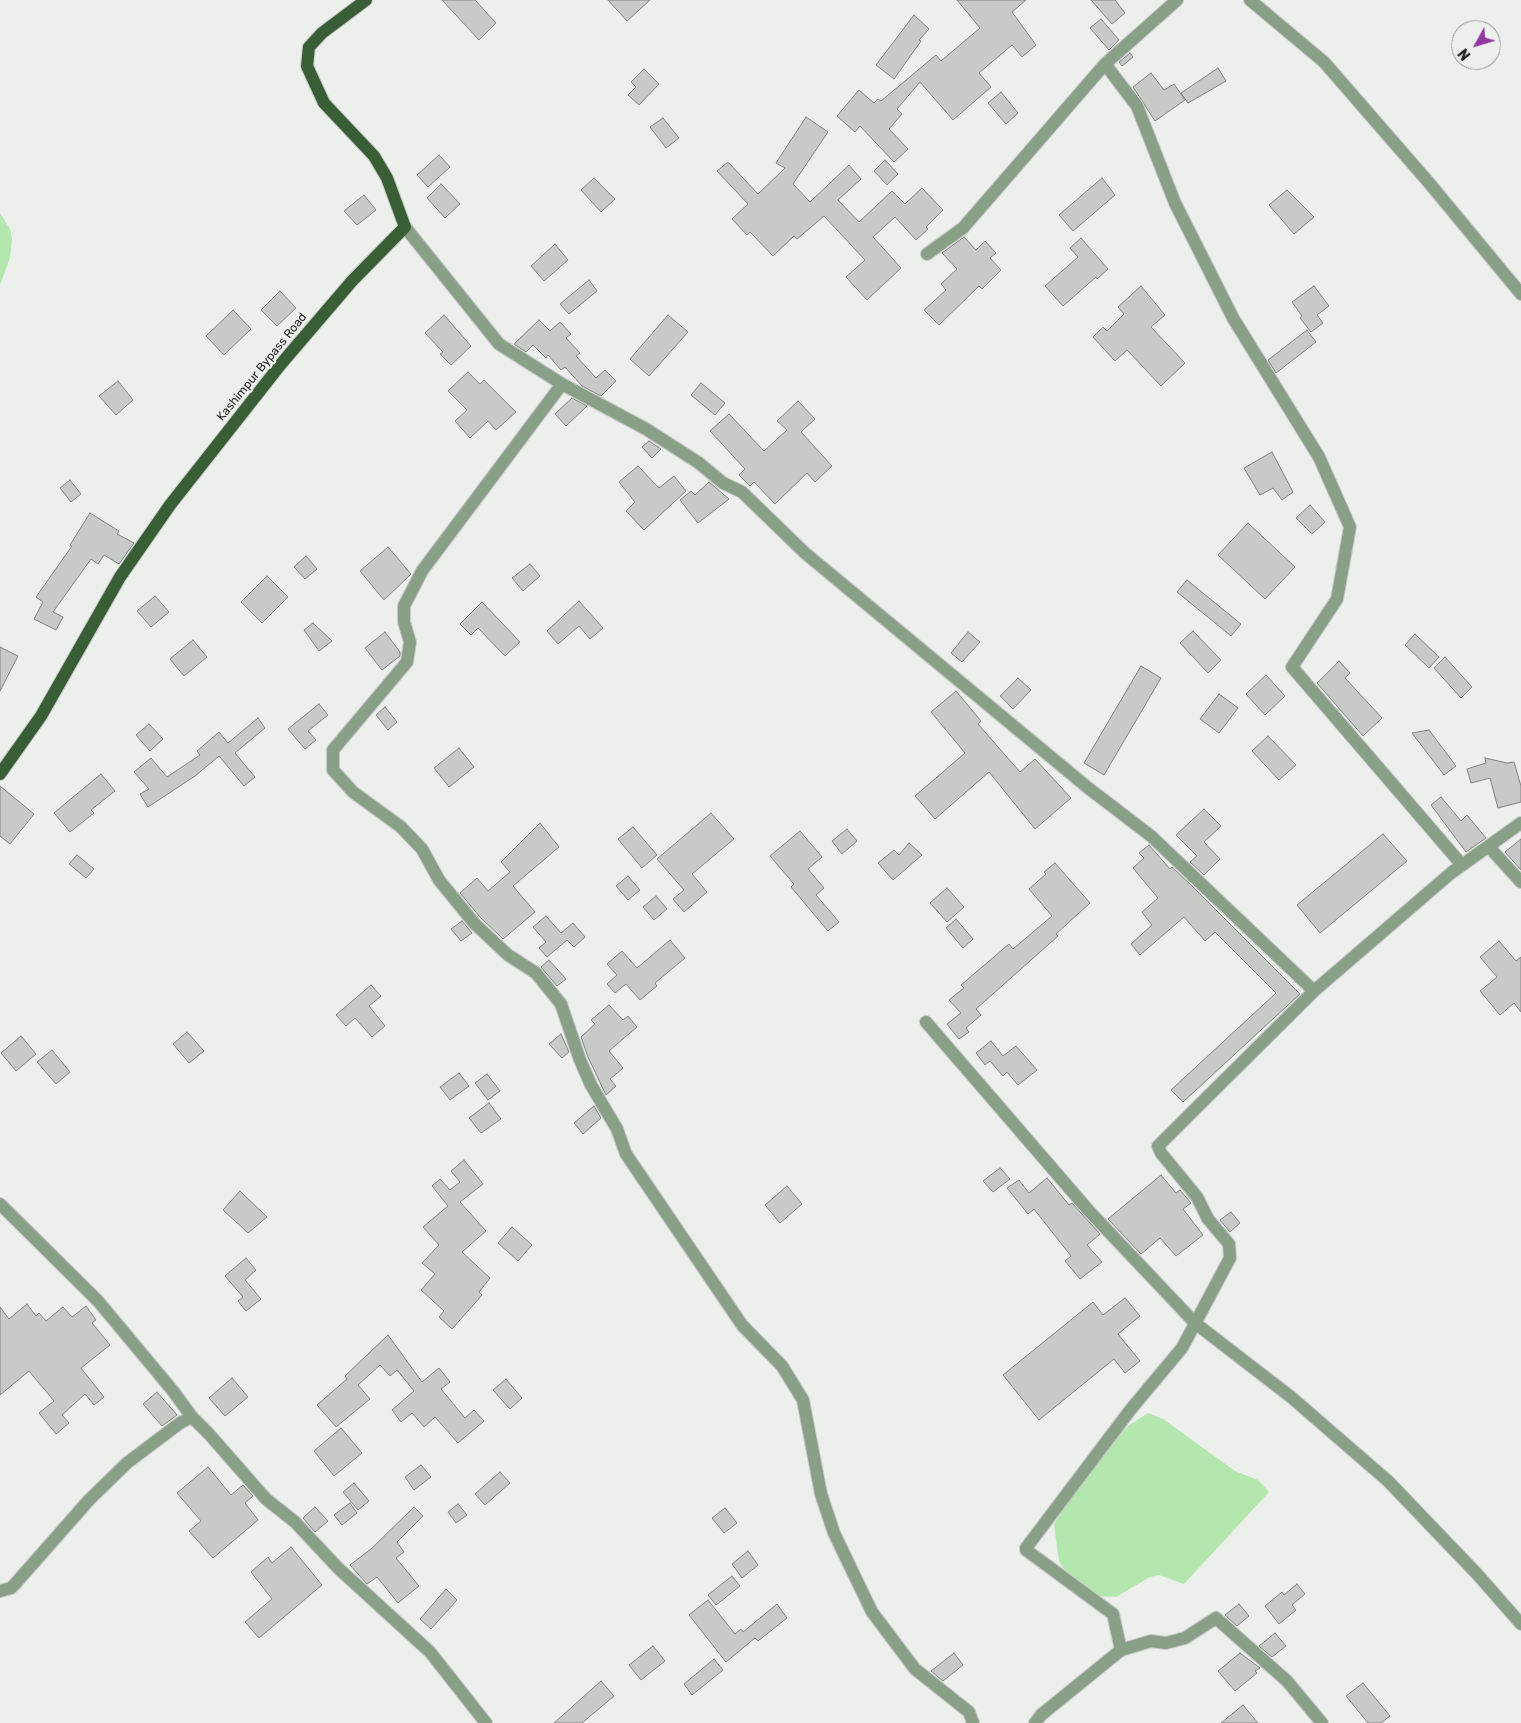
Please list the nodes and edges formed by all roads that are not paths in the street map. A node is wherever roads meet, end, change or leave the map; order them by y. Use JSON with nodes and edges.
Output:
{"nodes":[{"id":1,"x":366,"y":0,"type":"edge"},
{"id":2,"x":1177,"y":0,"type":"edge"},
{"id":3,"x":1250,"y":0,"type":"edge"},
{"id":4,"x":1105,"y":64,"type":"junction"},
{"id":5,"x":404,"y":227,"type":"junction"},
{"id":6,"x":927,"y":254,"type":"dead end"},
{"id":7,"x":1521,"y":294,"type":"edge"},
{"id":8,"x":562,"y":384,"type":"junction"},
{"id":9,"x":0,"y":774,"type":"edge"},
{"id":10,"x":1521,"y":823,"type":"edge"},
{"id":11,"x":1488,"y":847,"type":"junction"},
{"id":12,"x":1462,"y":865,"type":"junction"},
{"id":13,"x":1521,"y":882,"type":"edge"},
{"id":14,"x":1314,"y":991,"type":"junction"},
{"id":15,"x":926,"y":1022,"type":"dead end"},
{"id":16,"x":0,"y":1204,"type":"edge"},
{"id":17,"x":1195,"y":1323,"type":"junction"},
{"id":18,"x":192,"y":1417,"type":"junction"},
{"id":19,"x":0,"y":1591,"type":"edge"},
{"id":20,"x":1521,"y":1624,"type":"edge"},
{"id":21,"x":1121,"y":1650,"type":"junction"},
{"id":22,"x":486,"y":1723,"type":"edge"},
{"id":23,"x":973,"y":1723,"type":"edge"},
{"id":24,"x":1035,"y":1723,"type":"edge"},
{"id":25,"x":1322,"y":1723,"type":"edge"}],
"edges":[{"from":1,"to":5,"type":"main road"},
{"from":2,"to":4,"type":"street"},
{"from":3,"to":7,"type":"street"},
{"from":4,"to":6,"type":"street"},
{"from":4,"to":12,"type":"street"},
{"from":5,"to":8,"type":"street"},
{"from":5,"to":9,"type":"main road","name":"Kashimpur Bypass Road"},
{"from":8,"to":14,"type":"street"},
{"from":8,"to":23,"type":"street"},
{"from":10,"to":11,"type":"street"},
{"from":11,"to":12,"type":"street"},
{"from":11,"to":13,"type":"street"},
{"from":12,"to":14,"type":"street"},
{"from":14,"to":17,"type":"street"},
{"from":15,"to":17,"type":"street"},
{"from":16,"to":18,"type":"street"},
{"from":17,"to":20,"type":"street"},
{"from":17,"to":21,"type":"street"},
{"from":18,"to":19,"type":"street"},
{"from":18,"to":22,"type":"street"},
{"from":21,"to":24,"type":"street"},
{"from":21,"to":25,"type":"street"}]}
